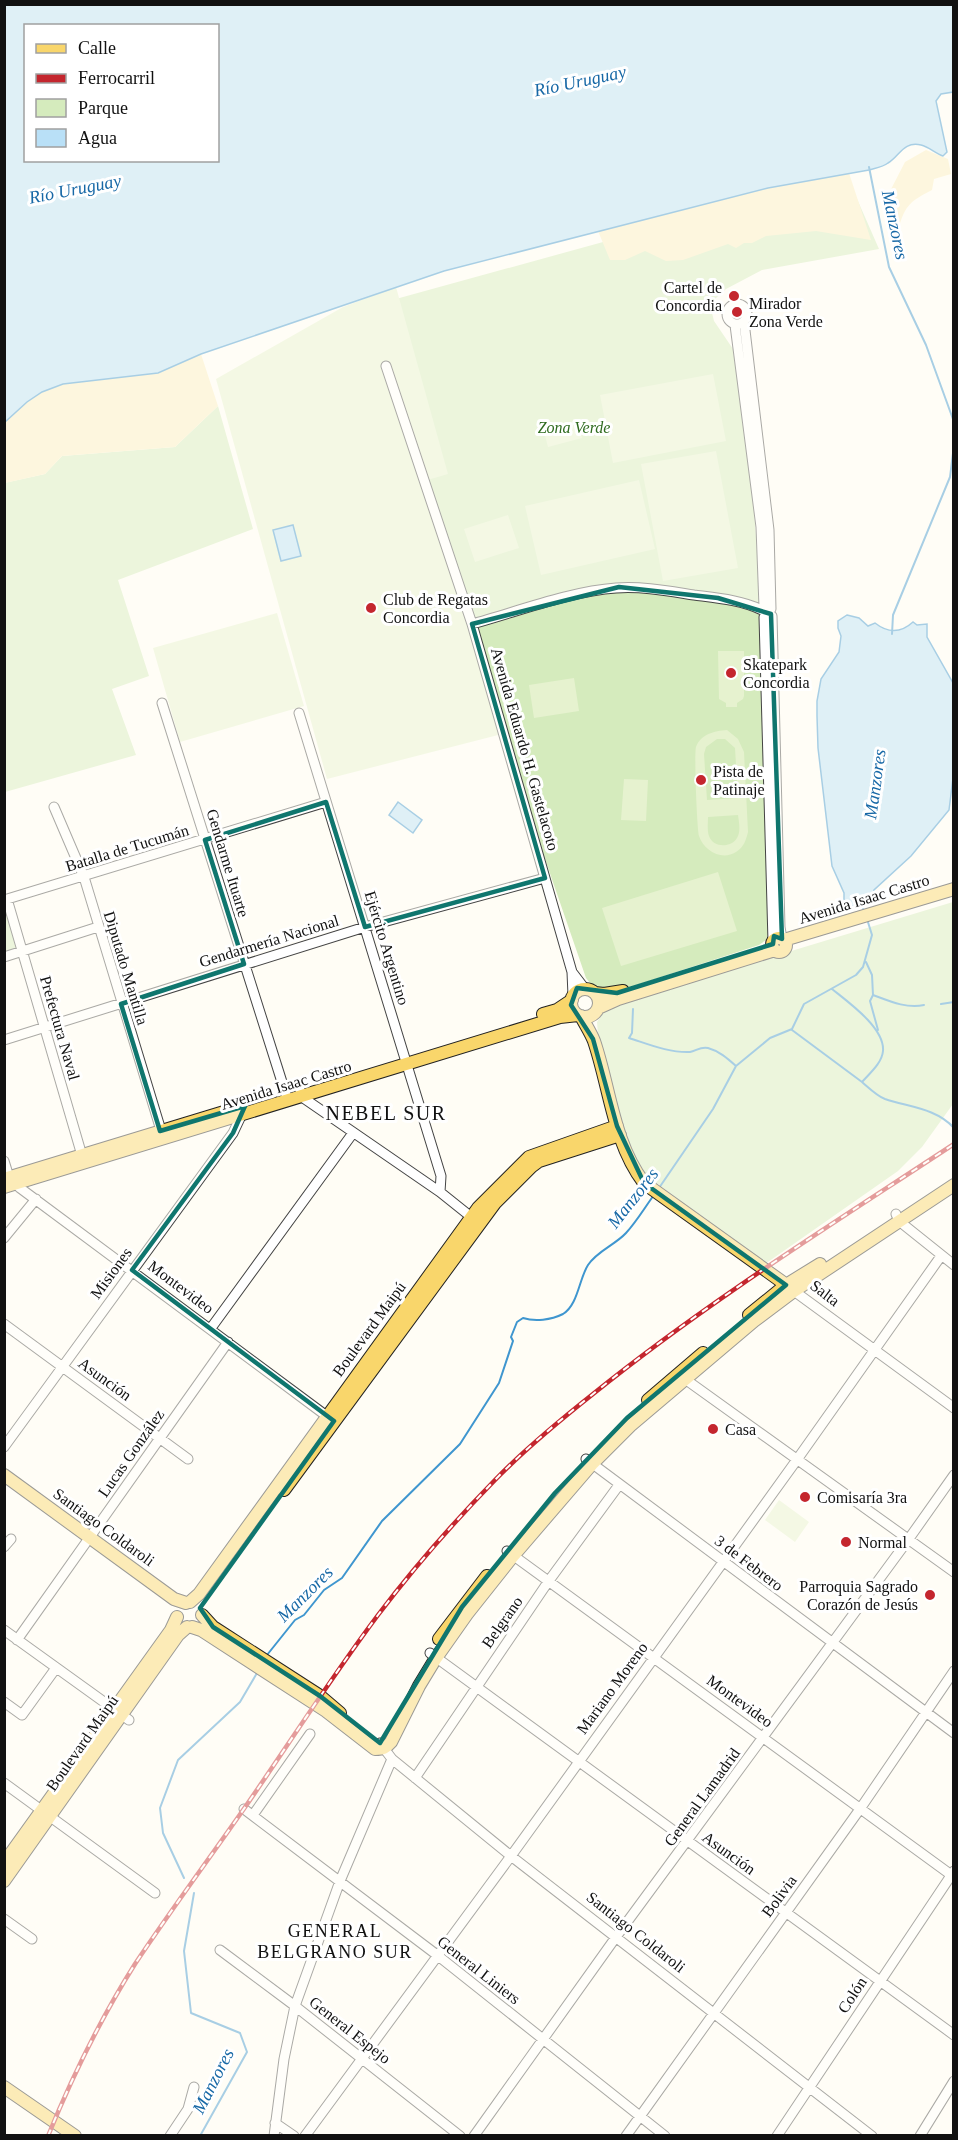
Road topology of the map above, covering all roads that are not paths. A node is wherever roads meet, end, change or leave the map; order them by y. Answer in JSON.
{"nodes":[{"id":1,"x":740,"y":323,"type":"dead end"},
{"id":2,"x":386,"y":366,"type":"dead end"},
{"id":3,"x":767,"y":612,"type":"junction"},
{"id":4,"x":472,"y":624,"type":"junction"},
{"id":5,"x":162,"y":703,"type":"dead end"},
{"id":6,"x":299,"y":713,"type":"dead end"},
{"id":7,"x":326,"y":802,"type":"junction"},
{"id":8,"x":54,"y":807,"type":"dead end"},
{"id":9,"x":205,"y":840,"type":"junction"},
{"id":10,"x":84,"y":877,"type":"junction"},
{"id":11,"x":545,"y":878,"type":"junction"},
{"id":12,"x":954,"y":889,"type":"edge"},
{"id":13,"x":954,"y":896,"type":"edge"},
{"id":14,"x":6,"y":900,"type":"edge"},
{"id":15,"x":907,"y":906,"type":"junction"},
{"id":16,"x":98,"y":927,"type":"junction"},
{"id":17,"x":365,"y":927,"type":"junction"},
{"id":18,"x":779,"y":944,"type":"junction"},
{"id":19,"x":22,"y":951,"type":"junction"},
{"id":20,"x":4,"y":957,"type":"edge"},
{"id":21,"x":244,"y":964,"type":"junction"},
{"id":22,"x":572,"y":972,"type":"junction"},
{"id":23,"x":590,"y":991,"type":"junction"},
{"id":24,"x":572,"y":998,"type":"junction"},
{"id":25,"x":121,"y":1004,"type":"junction"},
{"id":26,"x":596,"y":1011,"type":"junction"},
{"id":27,"x":580,"y":1016,"type":"junction"},
{"id":28,"x":44,"y":1027,"type":"junction"},
{"id":29,"x":593,"y":1039,"type":"junction"},
{"id":30,"x":4,"y":1040,"type":"edge"},
{"id":31,"x":406,"y":1061,"type":"junction"},
{"id":32,"x":301,"y":1093,"type":"junction"},
{"id":33,"x":286,"y":1098,"type":"junction"},
{"id":34,"x":241,"y":1116,"type":"junction"},
{"id":35,"x":618,"y":1130,"type":"junction"},
{"id":36,"x":353,"y":1133,"type":"junction"},
{"id":37,"x":162,"y":1136,"type":"junction"},
{"id":38,"x":83,"y":1159,"type":"junction"},
{"id":39,"x":4,"y":1161,"type":"edge"},
{"id":40,"x":954,"y":1176,"type":"edge"},
{"id":41,"x":9,"y":1182,"type":"edge"},
{"id":42,"x":954,"y":1185,"type":"edge"},
{"id":43,"x":440,"y":1192,"type":"junction"},
{"id":44,"x":36,"y":1199,"type":"junction"},
{"id":45,"x":897,"y":1218,"type":"junction"},
{"id":46,"x":475,"y":1220,"type":"junction"},
{"id":47,"x":4,"y":1238,"type":"edge"},
{"id":48,"x":941,"y":1256,"type":"junction"},
{"id":49,"x":954,"y":1265,"type":"edge"},
{"id":50,"x":132,"y":1270,"type":"junction"},
{"id":51,"x":790,"y":1288,"type":"junction"},
{"id":52,"x":4,"y":1324,"type":"edge"},
{"id":53,"x":211,"y":1328,"type":"junction"},
{"id":54,"x":228,"y":1342,"type":"junction"},
{"id":55,"x":874,"y":1350,"type":"junction"},
{"id":56,"x":63,"y":1367,"type":"junction"},
{"id":57,"x":683,"y":1375,"type":"junction"},
{"id":58,"x":954,"y":1408,"type":"edge"},
{"id":59,"x":331,"y":1419,"type":"junction"},
{"id":60,"x":160,"y":1438,"type":"junction"},
{"id":61,"x":4,"y":1447,"type":"edge"},
{"id":62,"x":188,"y":1459,"type":"dead end"},
{"id":63,"x":589,"y":1461,"type":"junction"},
{"id":64,"x":796,"y":1461,"type":"junction"},
{"id":65,"x":4,"y":1475,"type":"edge"},
{"id":66,"x":954,"y":1475,"type":"edge"},
{"id":67,"x":4,"y":1484,"type":"edge"},
{"id":68,"x":619,"y":1485,"type":"junction"},
{"id":69,"x":11,"y":1539,"type":"dead end"},
{"id":70,"x":88,"y":1540,"type":"junction"},
{"id":71,"x":908,"y":1540,"type":"junction"},
{"id":72,"x":4,"y":1547,"type":"edge"},
{"id":73,"x":510,"y":1553,"type":"junction"},
{"id":74,"x":723,"y":1561,"type":"junction"},
{"id":75,"x":954,"y":1572,"type":"edge"},
{"id":76,"x":548,"y":1582,"type":"junction"},
{"id":77,"x":189,"y":1610,"type":"junction"},
{"id":78,"x":190,"y":1627,"type":"junction"},
{"id":79,"x":4,"y":1630,"type":"edge"},
{"id":80,"x":17,"y":1640,"type":"junction"},
{"id":81,"x":832,"y":1644,"type":"junction"},
{"id":82,"x":433,"y":1655,"type":"junction"},
{"id":83,"x":654,"y":1657,"type":"junction"},
{"id":84,"x":261,"y":1664,"type":"junction"},
{"id":85,"x":56,"y":1668,"type":"junction"},
{"id":86,"x":954,"y":1671,"type":"edge"},
{"id":87,"x":476,"y":1687,"type":"junction"},
{"id":88,"x":4,"y":1702,"type":"edge"},
{"id":89,"x":925,"y":1713,"type":"junction"},
{"id":90,"x":122,"y":1715,"type":"junction"},
{"id":91,"x":954,"y":1733,"type":"edge"},
{"id":92,"x":310,"y":1734,"type":"dead end"},
{"id":93,"x":764,"y":1737,"type":"junction"},
{"id":94,"x":381,"y":1746,"type":"junction"},
{"id":95,"x":392,"y":1760,"type":"junction"},
{"id":96,"x":578,"y":1761,"type":"junction"},
{"id":97,"x":415,"y":1778,"type":"junction"},
{"id":98,"x":4,"y":1783,"type":"edge"},
{"id":99,"x":244,"y":1809,"type":"dead end"},
{"id":100,"x":860,"y":1809,"type":"junction"},
{"id":101,"x":47,"y":1814,"type":"junction"},
{"id":102,"x":253,"y":1815,"type":"junction"},
{"id":103,"x":687,"y":1841,"type":"junction"},
{"id":104,"x":511,"y":1856,"type":"junction"},
{"id":105,"x":4,"y":1863,"type":"edge"},
{"id":106,"x":953,"y":1874,"type":"edge"},
{"id":107,"x":4,"y":1881,"type":"edge"},
{"id":108,"x":340,"y":1881,"type":"junction"},
{"id":109,"x":155,"y":1893,"type":"dead end"},
{"id":110,"x":785,"y":1912,"type":"junction"},
{"id":111,"x":4,"y":1918,"type":"edge"},
{"id":112,"x":616,"y":1937,"type":"junction"},
{"id":113,"x":32,"y":1939,"type":"dead end"},
{"id":114,"x":220,"y":1950,"type":"dead end"},
{"id":115,"x":437,"y":1955,"type":"junction"},
{"id":116,"x":880,"y":1980,"type":"junction"},
{"id":117,"x":296,"y":2006,"type":"junction"},
{"id":118,"x":714,"y":2013,"type":"junction"},
{"id":119,"x":954,"y":2035,"type":"edge"},
{"id":120,"x":542,"y":2039,"type":"junction"},
{"id":121,"x":361,"y":2058,"type":"junction"},
{"id":122,"x":954,"y":2081,"type":"edge"},
{"id":123,"x":4,"y":2087,"type":"edge"},
{"id":124,"x":194,"y":2087,"type":"dead end"},
{"id":125,"x":810,"y":2088,"type":"junction"},
{"id":126,"x":639,"y":2116,"type":"junction"},
{"id":127,"x":275,"y":2123,"type":"junction"},
{"id":128,"x":75,"y":2136,"type":"edge"},
{"id":129,"x":170,"y":2136,"type":"edge"},
{"id":130,"x":274,"y":2136,"type":"edge"},
{"id":131,"x":294,"y":2136,"type":"edge"},
{"id":132,"x":305,"y":2136,"type":"edge"},
{"id":133,"x":460,"y":2136,"type":"edge"},
{"id":134,"x":474,"y":2136,"type":"edge"},
{"id":135,"x":626,"y":2136,"type":"edge"},
{"id":136,"x":665,"y":2136,"type":"edge"},
{"id":137,"x":777,"y":2136,"type":"edge"},
{"id":138,"x":872,"y":2136,"type":"edge"},
{"id":139,"x":920,"y":2136,"type":"edge"}],
"edges":[{"from":1,"to":3,"type":"street"},
{"from":2,"to":4,"type":"street","name":"Avenida Eduardo H. Gastelacoto"},
{"from":3,"to":4,"type":"street"},
{"from":3,"to":18,"type":"street"},
{"from":4,"to":11,"type":"street","name":"Avenida Eduardo H. Gastelacoto"},
{"from":5,"to":9,"type":"street","name":"Gendarme Ituarte"},
{"from":6,"to":7,"type":"street","name":"Ejército Argentino"},
{"from":7,"to":9,"type":"street","name":"Batalla de Tucumán"},
{"from":7,"to":17,"type":"street","name":"Ejército Argentino"},
{"from":8,"to":10,"type":"street","name":"Diputado Mantilla"},
{"from":9,"to":10,"type":"street","name":"Batalla de Tucumán"},
{"from":9,"to":21,"type":"street","name":"Gendarme Ituarte"},
{"from":10,"to":14,"type":"street","name":"Batalla de Tucumán"},
{"from":10,"to":16,"type":"street","name":"Diputado Mantilla"},
{"from":11,"to":17,"type":"street","name":"Gendarmería Nacional"},
{"from":11,"to":22,"type":"street","name":"Avenida Eduardo H. Gastelacoto"},
{"from":12,"to":15,"type":"main road","name":"Avenida Isaac Castro"},
{"from":13,"to":15,"type":"main road","name":"Avenida Isaac Castro"},
{"from":14,"to":19,"type":"street","name":"Prefectura Naval"},
{"from":15,"to":18,"type":"main road","name":"Avenida Isaac Castro"},
{"from":16,"to":19,"type":"street"},
{"from":16,"to":25,"type":"street","name":"Diputado Mantilla"},
{"from":17,"to":21,"type":"street","name":"Gendarmería Nacional"},
{"from":17,"to":31,"type":"street","name":"Ejército Argentino"},
{"from":18,"to":23,"type":"main road","name":"Avenida Isaac Castro"},
{"from":18,"to":26,"type":"main road","name":"Avenida Isaac Castro"},
{"from":19,"to":20,"type":"street"},
{"from":19,"to":28,"type":"street","name":"Prefectura Naval"},
{"from":21,"to":25,"type":"street","name":"Gendarmería Nacional"},
{"from":21,"to":33,"type":"street","name":"Gendarme Ituarte"},
{"from":22,"to":23,"type":"street","name":"Avenida Eduardo H. Gastelacoto"},
{"from":22,"to":24,"type":"street","name":"Avenida Eduardo H. Gastelacoto"},
{"from":23,"to":24,"type":"main road"},
{"from":23,"to":26,"type":"main road"},
{"from":24,"to":27,"type":"main road"},
{"from":24,"to":31,"type":"main road","name":"Avenida Isaac Castro"},
{"from":25,"to":28,"type":"street","name":"Gendarmería Nacional"},
{"from":25,"to":37,"type":"street","name":"Diputado Mantilla"},
{"from":26,"to":27,"type":"main road"},
{"from":26,"to":29,"type":"main road"},
{"from":27,"to":29,"type":"main road"},
{"from":27,"to":31,"type":"main road","name":"Avenida Isaac Castro"},
{"from":28,"to":30,"type":"street","name":"Gendarmería Nacional"},
{"from":28,"to":38,"type":"street","name":"Prefectura Naval"},
{"from":29,"to":35,"type":"main road"},
{"from":31,"to":32,"type":"main road","name":"Avenida Isaac Castro"},
{"from":31,"to":43,"type":"street","name":"Ejército Argentino"},
{"from":32,"to":33,"type":"main road","name":"Avenida Isaac Castro"},
{"from":32,"to":36,"type":"street"},
{"from":33,"to":34,"type":"main road","name":"Avenida Isaac Castro"},
{"from":33,"to":37,"type":"main road","name":"Avenida Isaac Castro"},
{"from":34,"to":37,"type":"main road","name":"Avenida Isaac Castro"},
{"from":34,"to":50,"type":"street","name":"Misiones"},
{"from":35,"to":46,"type":"main road","name":"Boulevard Maipú"},
{"from":35,"to":51,"type":"main road","name":"Salta"},
{"from":36,"to":43,"type":"street"},
{"from":36,"to":53,"type":"street"},
{"from":37,"to":38,"type":"main road","name":"Avenida Isaac Castro"},
{"from":38,"to":41,"type":"main road","name":"Avenida Isaac Castro"},
{"from":39,"to":41,"type":"street"},
{"from":40,"to":45,"type":"main road"},
{"from":41,"to":44,"type":"street","name":"Montevideo"},
{"from":42,"to":45,"type":"main road"},
{"from":43,"to":46,"type":"street"},
{"from":44,"to":47,"type":"street"},
{"from":44,"to":50,"type":"street","name":"Montevideo"},
{"from":45,"to":48,"type":"street"},
{"from":45,"to":51,"type":"main road"},
{"from":46,"to":59,"type":"main road","name":"Boulevard Maipú"},
{"from":48,"to":49,"type":"street"},
{"from":48,"to":55,"type":"street","name":"Mariano Moreno"},
{"from":50,"to":53,"type":"street","name":"Montevideo"},
{"from":50,"to":56,"type":"street","name":"Misiones"},
{"from":51,"to":55,"type":"street","name":"Salta"},
{"from":51,"to":57,"type":"main road"},
{"from":52,"to":56,"type":"street","name":"Asunción"},
{"from":53,"to":54,"type":"street","name":"Montevideo"},
{"from":54,"to":59,"type":"street","name":"Montevideo"},
{"from":54,"to":60,"type":"street","name":"Lucas González"},
{"from":55,"to":58,"type":"street","name":"Salta"},
{"from":55,"to":64,"type":"street","name":"Mariano Moreno"},
{"from":56,"to":60,"type":"street","name":"Asunción"},
{"from":56,"to":61,"type":"street","name":"Misiones"},
{"from":57,"to":63,"type":"main road"},
{"from":57,"to":64,"type":"street"},
{"from":59,"to":77,"type":"main road","name":"Boulevard Maipú"},
{"from":60,"to":62,"type":"street","name":"Asunción"},
{"from":60,"to":70,"type":"street","name":"Lucas González"},
{"from":63,"to":68,"type":"street","name":"3 de Febrero"},
{"from":63,"to":73,"type":"main road"},
{"from":64,"to":71,"type":"street"},
{"from":64,"to":74,"type":"street","name":"Mariano Moreno"},
{"from":65,"to":70,"type":"main road","name":"Santiago Coldaroli"},
{"from":66,"to":71,"type":"street","name":"General Lamadrid"},
{"from":67,"to":70,"type":"main road","name":"Santiago Coldaroli"},
{"from":68,"to":74,"type":"street","name":"3 de Febrero"},
{"from":68,"to":76,"type":"street","name":"Belgrano"},
{"from":69,"to":72,"type":"street"},
{"from":70,"to":77,"type":"main road","name":"Santiago Coldaroli"},
{"from":70,"to":80,"type":"street","name":"Lucas González"},
{"from":71,"to":75,"type":"street"},
{"from":71,"to":81,"type":"street","name":"General Lamadrid"},
{"from":73,"to":76,"type":"street","name":"Montevideo"},
{"from":73,"to":82,"type":"main road"},
{"from":74,"to":81,"type":"street","name":"3 de Febrero"},
{"from":74,"to":83,"type":"street","name":"Mariano Moreno"},
{"from":76,"to":83,"type":"street","name":"Montevideo"},
{"from":76,"to":87,"type":"street","name":"Belgrano"},
{"from":77,"to":78,"type":"main road","name":"Boulevard Maipú"},
{"from":77,"to":78,"type":"main road","name":"Santiago Coldaroli"},
{"from":77,"to":84,"type":"main road","name":"Santiago Coldaroli"},
{"from":77,"to":90,"type":"main road","name":"Boulevard Maipú"},
{"from":78,"to":84,"type":"main road","name":"Santiago Coldaroli"},
{"from":78,"to":90,"type":"main road","name":"Boulevard Maipú"},
{"from":79,"to":80,"type":"street"},
{"from":80,"to":85,"type":"street"},
{"from":81,"to":89,"type":"street","name":"3 de Febrero"},
{"from":81,"to":93,"type":"street","name":"General Lamadrid"},
{"from":82,"to":87,"type":"street","name":"Asunción"},
{"from":82,"to":94,"type":"main road"},
{"from":83,"to":93,"type":"street","name":"Montevideo"},
{"from":83,"to":96,"type":"street","name":"Mariano Moreno"},
{"from":84,"to":94,"type":"main road","name":"Santiago Coldaroli"},
{"from":85,"to":88,"type":"street"},
{"from":85,"to":90,"type":"street"},
{"from":86,"to":89,"type":"street","name":"Bolivia"},
{"from":87,"to":96,"type":"street","name":"Asunción"},
{"from":87,"to":97,"type":"street","name":"Belgrano"},
{"from":89,"to":91,"type":"street","name":"3 de Febrero"},
{"from":89,"to":100,"type":"street","name":"Bolivia"},
{"from":90,"to":101,"type":"main road","name":"Boulevard Maipú"},
{"from":92,"to":102,"type":"street"},
{"from":93,"to":100,"type":"street","name":"Montevideo"},
{"from":93,"to":103,"type":"street","name":"General Lamadrid"},
{"from":94,"to":95,"type":"street","name":"Santiago Coldaroli"},
{"from":95,"to":97,"type":"street","name":"Santiago Coldaroli"},
{"from":95,"to":108,"type":"street"},
{"from":96,"to":103,"type":"street","name":"Asunción"},
{"from":96,"to":104,"type":"street","name":"Mariano Moreno"},
{"from":97,"to":104,"type":"street","name":"Santiago Coldaroli"},
{"from":98,"to":101,"type":"street"},
{"from":99,"to":102,"type":"street","name":"General Liniers"},
{"from":100,"to":106,"type":"street","name":"Montevideo"},
{"from":100,"to":110,"type":"street","name":"Bolivia"},
{"from":101,"to":105,"type":"main road","name":"Boulevard Maipú"},
{"from":101,"to":107,"type":"main road","name":"Boulevard Maipú"},
{"from":101,"to":109,"type":"street"},
{"from":102,"to":108,"type":"street","name":"General Liniers"},
{"from":103,"to":110,"type":"street","name":"Asunción"},
{"from":103,"to":112,"type":"street","name":"General Lamadrid"},
{"from":104,"to":112,"type":"street","name":"Santiago Coldaroli"},
{"from":104,"to":115,"type":"street","name":"Mariano Moreno"},
{"from":106,"to":116,"type":"street","name":"Colón"},
{"from":108,"to":115,"type":"street","name":"General Liniers"},
{"from":108,"to":117,"type":"street"},
{"from":110,"to":116,"type":"street","name":"Asunción"},
{"from":110,"to":118,"type":"street","name":"Bolivia"},
{"from":111,"to":113,"type":"street"},
{"from":112,"to":118,"type":"street","name":"Santiago Coldaroli"},
{"from":112,"to":120,"type":"street","name":"General Lamadrid"},
{"from":114,"to":117,"type":"street","name":"General Espejo"},
{"from":115,"to":120,"type":"street","name":"General Liniers"},
{"from":115,"to":121,"type":"street","name":"Mariano Moreno"},
{"from":116,"to":119,"type":"street","name":"Asunción"},
{"from":116,"to":125,"type":"street","name":"Colón"},
{"from":117,"to":121,"type":"street","name":"General Espejo"},
{"from":117,"to":127,"type":"street"},
{"from":118,"to":125,"type":"street","name":"Santiago Coldaroli"},
{"from":118,"to":126,"type":"street","name":"Bolivia"},
{"from":120,"to":126,"type":"street","name":"General Liniers"},
{"from":120,"to":134,"type":"street","name":"General Lamadrid"},
{"from":121,"to":132,"type":"street","name":"Mariano Moreno"},
{"from":121,"to":133,"type":"street","name":"General Espejo"},
{"from":122,"to":139,"type":"street"},
{"from":123,"to":128,"type":"main road"},
{"from":124,"to":129,"type":"street"},
{"from":125,"to":137,"type":"street","name":"Colón"},
{"from":125,"to":138,"type":"street","name":"Santiago Coldaroli"},
{"from":126,"to":135,"type":"street","name":"Bolivia"},
{"from":126,"to":136,"type":"street","name":"General Liniers"},
{"from":127,"to":130,"type":"street"},
{"from":127,"to":131,"type":"street"}]}
